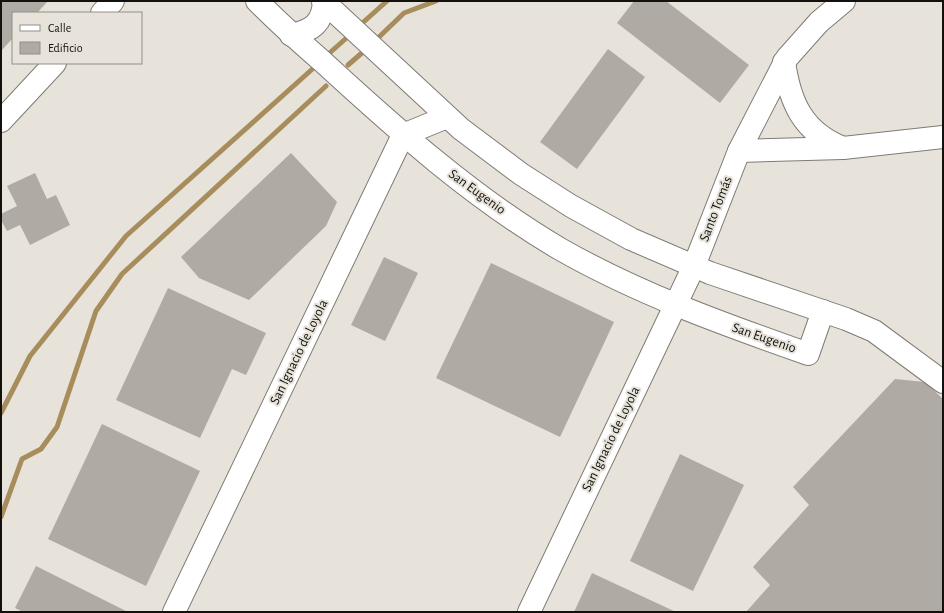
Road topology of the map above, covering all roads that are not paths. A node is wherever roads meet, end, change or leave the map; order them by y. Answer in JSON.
{"nodes":[{"id":1,"x":113,"y":1,"type":"edge"},
{"id":2,"x":256,"y":1,"type":"edge"},
{"id":3,"x":324,"y":1,"type":"edge"},
{"id":4,"x":844,"y":1,"type":"edge"},
{"id":5,"x":103,"y":12,"type":"edge"},
{"id":6,"x":291,"y":35,"type":"junction"},
{"id":7,"x":784,"y":62,"type":"junction"},
{"id":8,"x":54,"y":64,"type":"edge"},
{"id":9,"x":447,"y":117,"type":"junction"},
{"id":10,"x":1,"y":121,"type":"edge"},
{"id":11,"x":403,"y":135,"type":"junction"},
{"id":12,"x":943,"y":137,"type":"edge"},
{"id":13,"x":844,"y":148,"type":"junction"},
{"id":14,"x":738,"y":151,"type":"junction"},
{"id":15,"x":694,"y":266,"type":"junction"},
{"id":16,"x":675,"y":306,"type":"junction"},
{"id":17,"x":823,"y":311,"type":"junction"},
{"id":18,"x":943,"y":382,"type":"edge"},
{"id":19,"x":174,"y":612,"type":"edge"},
{"id":20,"x":529,"y":612,"type":"edge"}],
"edges":[{"from":1,"to":5,"type":"street"},
{"from":2,"to":6,"type":"street","name":"San Eugenio"},
{"from":3,"to":6,"type":"street"},
{"from":3,"to":9,"type":"street"},
{"from":4,"to":7,"type":"street","name":"Santo Tomás"},
{"from":6,"to":11,"type":"street","name":"San Eugenio"},
{"from":7,"to":13,"type":"street"},
{"from":7,"to":14,"type":"street","name":"Santo Tomás"},
{"from":8,"to":10,"type":"street"},
{"from":9,"to":11,"type":"street"},
{"from":9,"to":15,"type":"street"},
{"from":11,"to":16,"type":"street","name":"San Eugenio"},
{"from":11,"to":19,"type":"street","name":"San Ignacio de Loyola"},
{"from":12,"to":13,"type":"street"},
{"from":13,"to":14,"type":"street"},
{"from":14,"to":15,"type":"street","name":"Santo Tomás"},
{"from":15,"to":16,"type":"street","name":"San Ignacio de Loyola"},
{"from":15,"to":17,"type":"street"},
{"from":16,"to":17,"type":"street","name":"San Eugenio"},
{"from":16,"to":20,"type":"street","name":"San Ignacio de Loyola"},
{"from":17,"to":18,"type":"street"}]}
